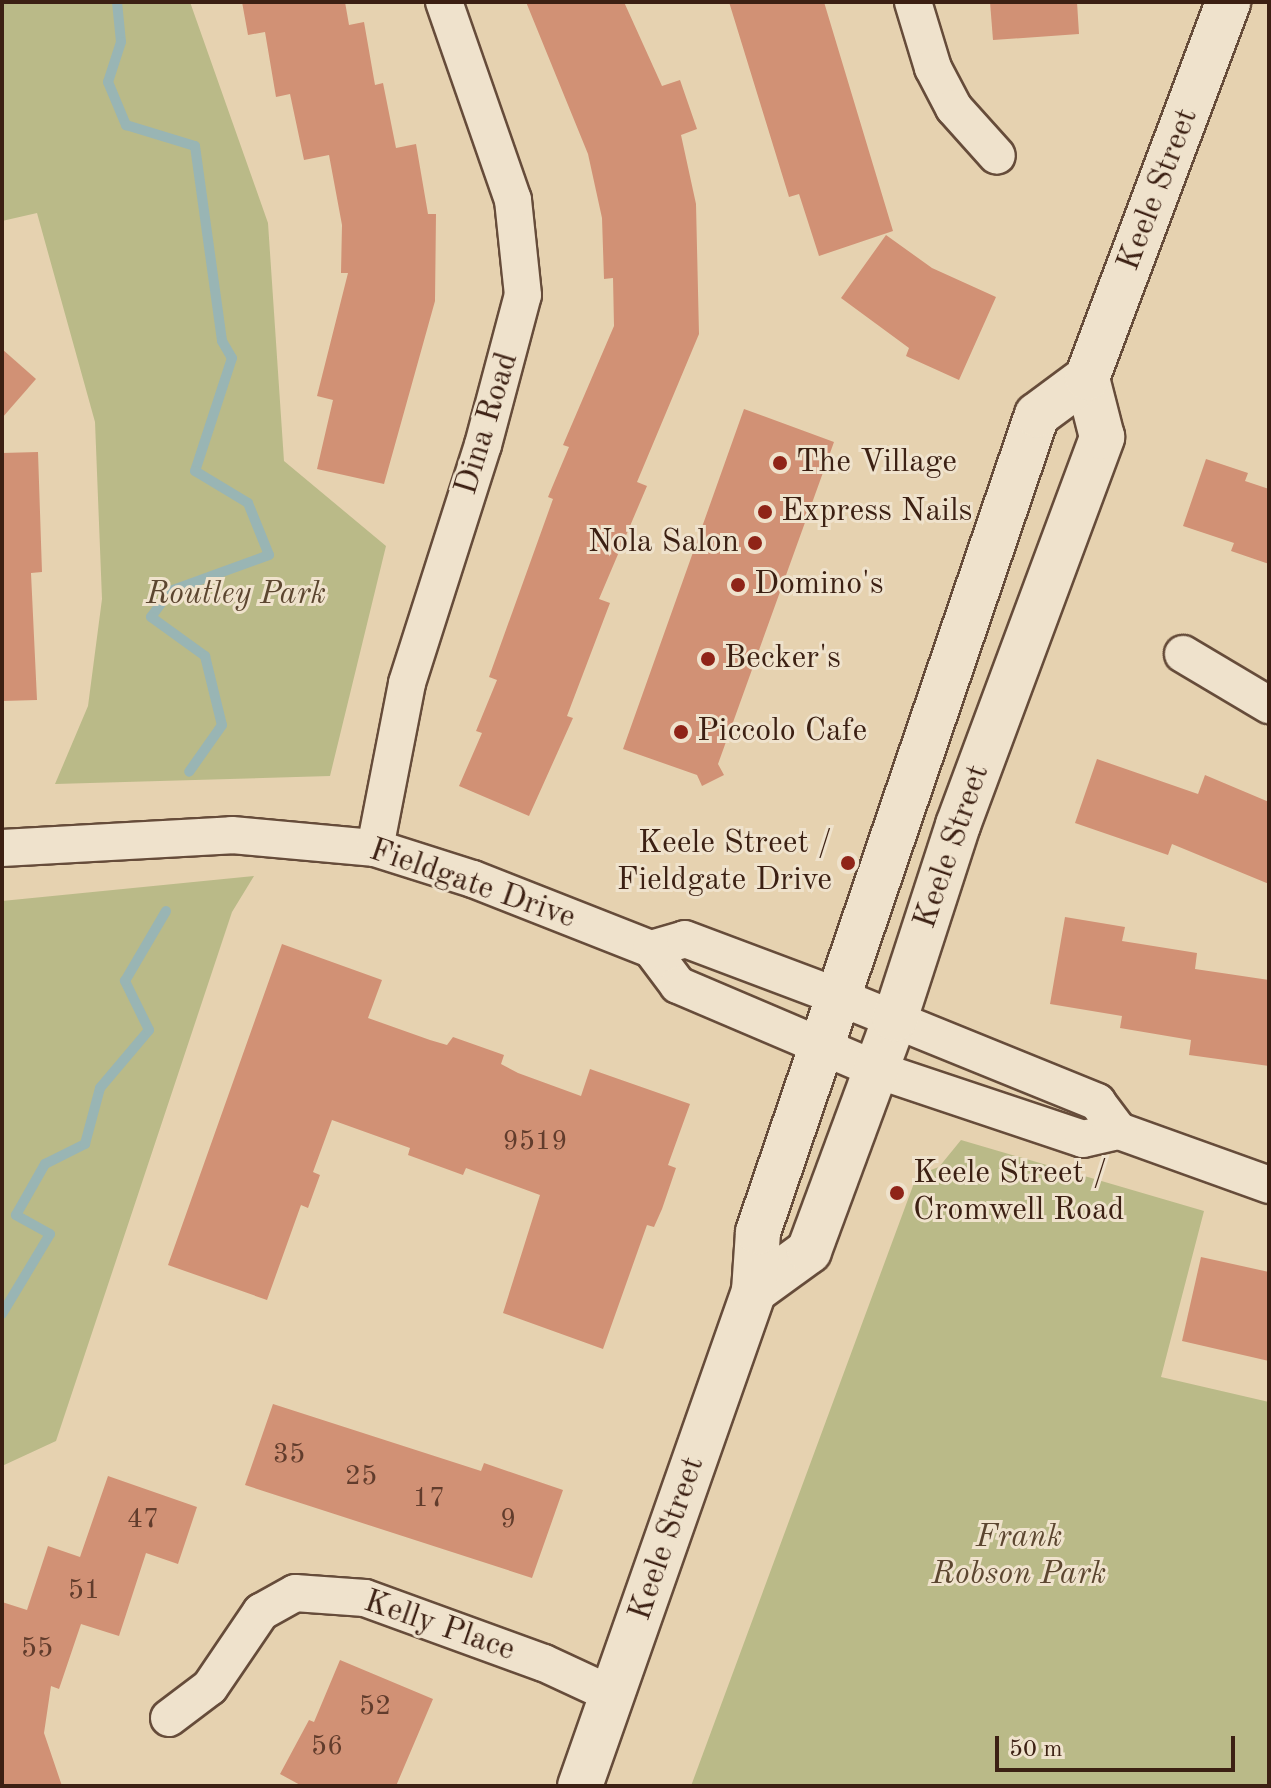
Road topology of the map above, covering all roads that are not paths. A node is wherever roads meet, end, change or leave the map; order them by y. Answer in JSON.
{"nodes":[{"id":1,"x":444,"y":2,"type":"edge"},
{"id":2,"x":913,"y":2,"type":"edge"},
{"id":3,"x":1228,"y":2,"type":"edge"},
{"id":4,"x":997,"y":156,"type":"dead end"},
{"id":5,"x":1087,"y":378,"type":"junction"},
{"id":6,"x":1183,"y":654,"type":"dead end"},
{"id":7,"x":1269,"y":705,"type":"edge"},
{"id":8,"x":2,"y":848,"type":"edge"},
{"id":9,"x":375,"y":848,"type":"junction"},
{"id":10,"x":651,"y":949,"type":"junction"},
{"id":11,"x":839,"y":997,"type":"junction"},
{"id":12,"x":895,"y":1019,"type":"junction"},
{"id":13,"x":821,"y":1047,"type":"junction"},
{"id":14,"x":877,"y":1070,"type":"junction"},
{"id":15,"x":1119,"y":1131,"type":"junction"},
{"id":16,"x":1269,"y":1185,"type":"edge"},
{"id":17,"x":754,"y":1291,"type":"junction"},
{"id":18,"x":613,"y":1695,"type":"junction"},
{"id":19,"x":169,"y":1718,"type":"dead end"},
{"id":20,"x":580,"y":1786,"type":"edge"}],
"edges":[{"from":1,"to":9,"type":"street","name":"Dina Road"},
{"from":2,"to":4,"type":"street"},
{"from":3,"to":5,"type":"main road","name":"Keele Street"},
{"from":5,"to":11,"type":"main road","name":"Keele Street"},
{"from":5,"to":12,"type":"main road","name":"Keele Street"},
{"from":6,"to":7,"type":"street"},
{"from":8,"to":9,"type":"street","name":"Fieldgate Drive"},
{"from":9,"to":10,"type":"street","name":"Fieldgate Drive"},
{"from":10,"to":11,"type":"street"},
{"from":10,"to":13,"type":"street"},
{"from":11,"to":12,"type":"street"},
{"from":11,"to":13,"type":"main road","name":"Keele Street"},
{"from":12,"to":14,"type":"main road","name":"Keele Street"},
{"from":12,"to":15,"type":"street"},
{"from":13,"to":14,"type":"street"},
{"from":13,"to":17,"type":"main road","name":"Keele Street"},
{"from":14,"to":15,"type":"street"},
{"from":14,"to":17,"type":"main road","name":"Keele Street"},
{"from":15,"to":16,"type":"street"},
{"from":17,"to":18,"type":"main road","name":"Keele Street"},
{"from":18,"to":19,"type":"street","name":"Kelly Place"},
{"from":18,"to":20,"type":"main road","name":"Keele Street"}]}
